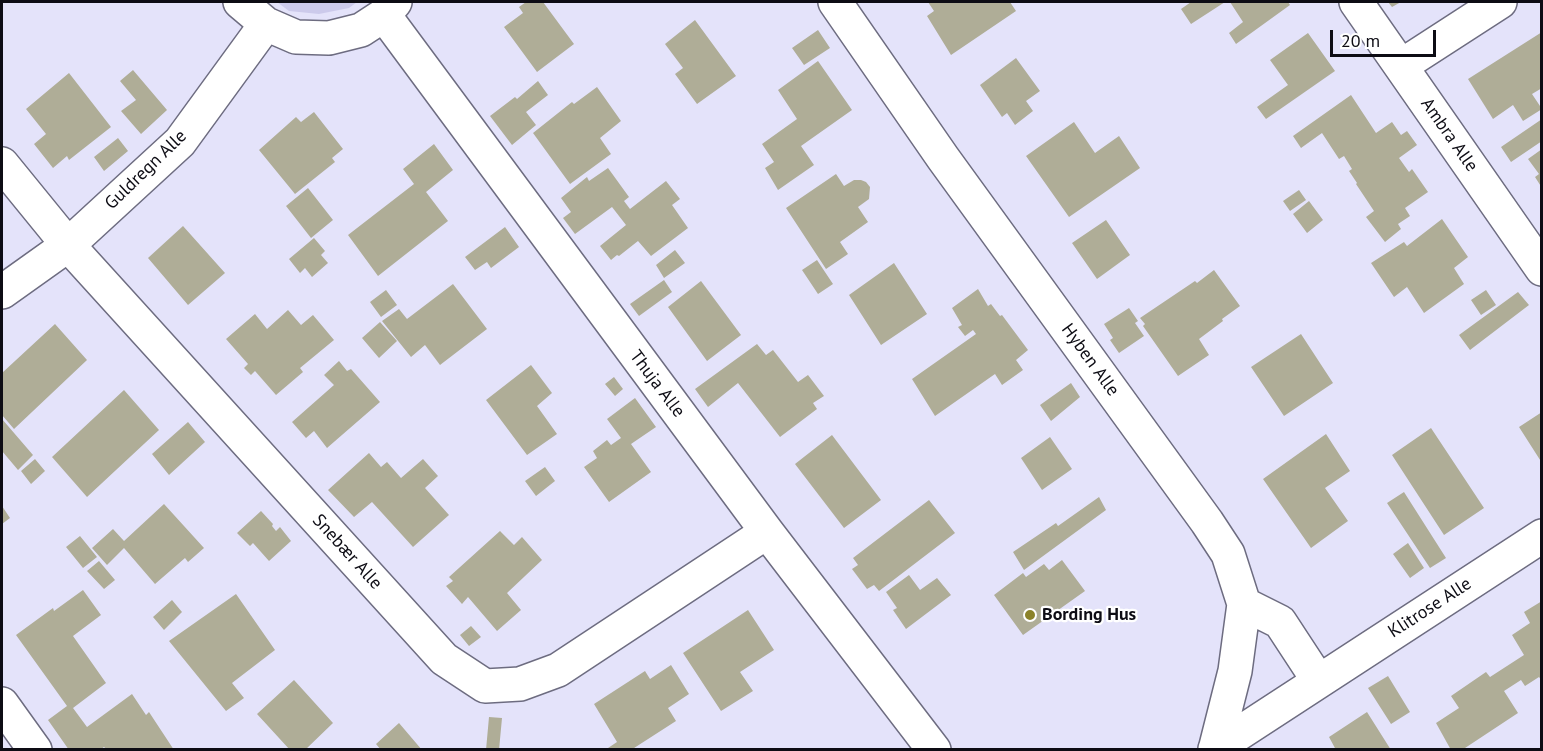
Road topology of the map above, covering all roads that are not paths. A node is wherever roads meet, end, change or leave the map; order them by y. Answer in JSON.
{"nodes":[{"id":1,"x":240,"y":2,"type":"edge"},
{"id":2,"x":835,"y":2,"type":"edge"},
{"id":3,"x":1356,"y":2,"type":"edge"},
{"id":4,"x":1500,"y":2,"type":"edge"},
{"id":5,"x":390,"y":8,"type":"edge"},
{"id":6,"x":266,"y":24,"type":"junction"},
{"id":7,"x":1401,"y":66,"type":"junction"},
{"id":8,"x":2,"y":164,"type":"edge"},
{"id":9,"x":68,"y":245,"type":"junction"},
{"id":10,"x":1542,"y":269,"type":"edge"},
{"id":11,"x":2,"y":292,"type":"edge"},
{"id":12,"x":767,"y":532,"type":"junction"},
{"id":13,"x":1542,"y":536,"type":"edge"},
{"id":14,"x":1244,"y":604,"type":"junction"},
{"id":15,"x":1318,"y":680,"type":"junction"},
{"id":16,"x":2,"y":704,"type":"edge"},
{"id":17,"x":1215,"y":749,"type":"edge"},
{"id":18,"x":35,"y":750,"type":"edge"},
{"id":19,"x":934,"y":750,"type":"edge"}],
"edges":[{"from":1,"to":6,"type":"street"},
{"from":2,"to":14,"type":"street","name":"Hyben Alle"},
{"from":3,"to":7,"type":"street","name":"Ambra Alle"},
{"from":4,"to":7,"type":"street"},
{"from":5,"to":6,"type":"street"},
{"from":5,"to":12,"type":"street","name":"Thuja Alle"},
{"from":6,"to":9,"type":"street","name":"Guldregn Alle"},
{"from":7,"to":10,"type":"street","name":"Ambra Alle"},
{"from":8,"to":9,"type":"street","name":"Snebær Alle"},
{"from":9,"to":11,"type":"street","name":"Guldregn Alle"},
{"from":9,"to":12,"type":"street","name":"Snebær Alle"},
{"from":12,"to":19,"type":"street","name":"Thuja Alle"},
{"from":13,"to":15,"type":"street","name":"Klitrose Alle"},
{"from":14,"to":15,"type":"street"},
{"from":14,"to":17,"type":"street","name":"Hyben Alle"},
{"from":15,"to":17,"type":"street","name":"Klitrose Alle"},
{"from":16,"to":18,"type":"street"}]}
